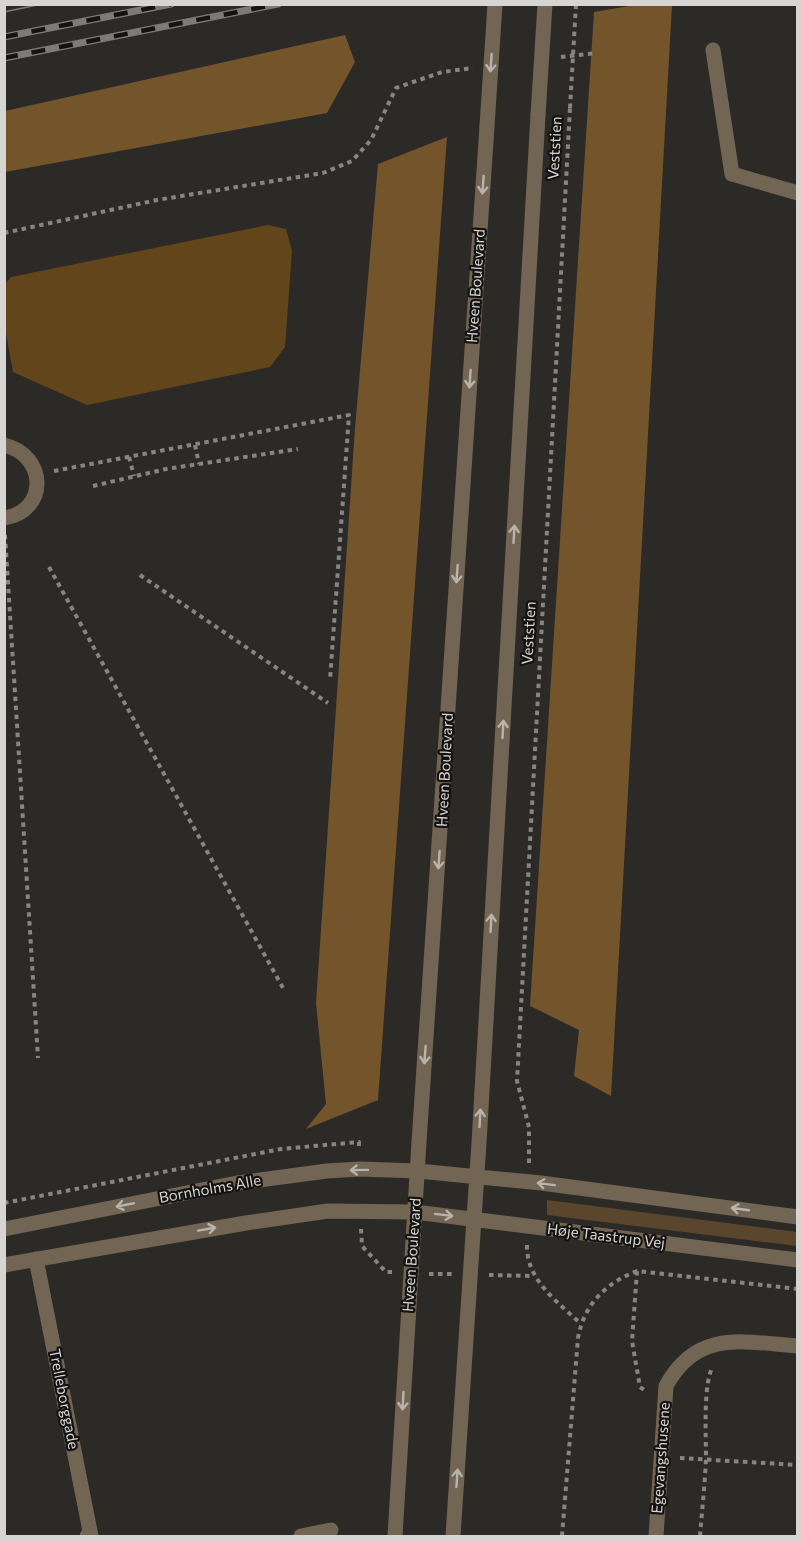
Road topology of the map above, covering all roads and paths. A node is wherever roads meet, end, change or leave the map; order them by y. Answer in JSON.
{"nodes":[{"id":1,"x":495,"y":4,"type":"edge"},
{"id":2,"x":545,"y":4,"type":"edge"},
{"id":3,"x":576,"y":4,"type":"edge"},
{"id":4,"x":713,"y":50,"type":"dead end"},
{"id":5,"x":596,"y":53,"type":"dead end"},
{"id":6,"x":561,"y":57,"type":"dead end"},
{"id":7,"x":478,"y":68,"type":"dead end"},
{"id":8,"x":798,"y":193,"type":"edge"},
{"id":9,"x":4,"y":234,"type":"edge"},
{"id":10,"x":195,"y":445,"type":"junction"},
{"id":11,"x":4,"y":446,"type":"edge"},
{"id":12,"x":298,"y":450,"type":"dead end"},
{"id":13,"x":129,"y":457,"type":"junction"},
{"id":14,"x":199,"y":464,"type":"junction"},
{"id":15,"x":37,"y":474,"type":"junction"},
{"id":16,"x":134,"y":477,"type":"junction"},
{"id":17,"x":93,"y":486,"type":"dead end"},
{"id":18,"x":4,"y":518,"type":"edge"},
{"id":19,"x":4,"y":530,"type":"edge"},
{"id":20,"x":49,"y":567,"type":"dead end"},
{"id":21,"x":140,"y":575,"type":"dead end"},
{"id":22,"x":330,"y":680,"type":"dead end"},
{"id":23,"x":328,"y":703,"type":"dead end"},
{"id":24,"x":283,"y":988,"type":"dead end"},
{"id":25,"x":38,"y":1058,"type":"dead end"},
{"id":26,"x":359,"y":1142,"type":"dead end"},
{"id":27,"x":530,"y":1158,"type":"dead end"},
{"id":28,"x":418,"y":1171,"type":"junction"},
{"id":29,"x":477,"y":1176,"type":"junction"},
{"id":30,"x":4,"y":1203,"type":"edge"},
{"id":31,"x":415,"y":1212,"type":"junction"},
{"id":32,"x":798,"y":1217,"type":"edge"},
{"id":33,"x":474,"y":1219,"type":"junction"},
{"id":34,"x":4,"y":1229,"type":"edge"},
{"id":35,"x":362,"y":1246,"type":"dead end"},
{"id":36,"x":36,"y":1259,"type":"junction"},
{"id":37,"x":798,"y":1260,"type":"edge"},
{"id":38,"x":4,"y":1265,"type":"edge"},
{"id":39,"x":637,"y":1271,"type":"junction"},
{"id":40,"x":411,"y":1273,"type":"junction"},
{"id":41,"x":534,"y":1276,"type":"dead end"},
{"id":42,"x":798,"y":1289,"type":"edge"},
{"id":43,"x":581,"y":1324,"type":"junction"},
{"id":44,"x":798,"y":1346,"type":"edge"},
{"id":45,"x":718,"y":1361,"type":"dead end"},
{"id":46,"x":664,"y":1403,"type":"junction"},
{"id":47,"x":661,"y":1457,"type":"junction"},
{"id":48,"x":706,"y":1459,"type":"junction"},
{"id":49,"x":798,"y":1465,"type":"edge"},
{"id":50,"x":331,"y":1530,"type":"dead end"},
{"id":51,"x":90,"y":1536,"type":"edge"},
{"id":52,"x":301,"y":1536,"type":"edge"},
{"id":53,"x":395,"y":1536,"type":"edge"},
{"id":54,"x":453,"y":1536,"type":"edge"},
{"id":55,"x":562,"y":1536,"type":"edge"},
{"id":56,"x":656,"y":1536,"type":"edge"},
{"id":57,"x":700,"y":1536,"type":"edge"}],
"edges":[{"from":1,"to":28,"type":"street","name":"Hveen Boulevard","one_way":true,"bridge":true},
{"from":29,"to":2,"type":"street","one_way":true,"bridge":true},
{"from":3,"to":27,"type":"path","name":"Veststien","bridge":true},
{"from":4,"to":8,"type":"street"},
{"from":5,"to":6,"type":"path"},
{"from":7,"to":9,"type":"path"},
{"from":10,"to":13,"type":"path"},
{"from":10,"to":14,"type":"path"},
{"from":10,"to":22,"type":"path"},
{"from":11,"to":15,"type":"street"},
{"from":12,"to":14,"type":"path"},
{"from":13,"to":15,"type":"path"},
{"from":13,"to":16,"type":"path"},
{"from":14,"to":16,"type":"path"},
{"from":15,"to":18,"type":"street"},
{"from":16,"to":17,"type":"path"},
{"from":19,"to":25,"type":"path"},
{"from":20,"to":24,"type":"path"},
{"from":21,"to":23,"type":"path"},
{"from":26,"to":30,"type":"path"},
{"from":28,"to":29,"type":"street"},
{"from":28,"to":31,"type":"street","name":"Hveen Boulevard"},
{"from":28,"to":34,"type":"street","name":"Bornholms Alle","one_way":true},
{"from":32,"to":29,"type":"street","one_way":true},
{"from":29,"to":33,"type":"street"},
{"from":31,"to":33,"type":"street","name":"Høje Taastrup Vej","one_way":true},
{"from":36,"to":31,"type":"street","one_way":true},
{"from":31,"to":40,"type":"street","name":"Hveen Boulevard"},
{"from":33,"to":37,"type":"street","name":"Høje Taastrup Vej"},
{"from":54,"to":33,"type":"street","one_way":true},
{"from":35,"to":40,"type":"path"},
{"from":36,"to":38,"type":"street"},
{"from":36,"to":51,"type":"street","name":"Trelleborggade"},
{"from":39,"to":42,"type":"path"},
{"from":39,"to":43,"type":"path"},
{"from":39,"to":46,"type":"path"},
{"from":40,"to":53,"type":"street","name":"Hveen Boulevard","one_way":true},
{"from":41,"to":43,"type":"path"},
{"from":43,"to":55,"type":"path"},
{"from":44,"to":46,"type":"street","name":"Egevangshusene"},
{"from":45,"to":48,"type":"path"},
{"from":46,"to":47,"type":"street","name":"Egevangshusene"},
{"from":47,"to":48,"type":"path"},
{"from":47,"to":56,"type":"street","name":"Egevangshusene"},
{"from":48,"to":49,"type":"path"},
{"from":48,"to":57,"type":"path"},
{"from":50,"to":52,"type":"street"}]}
